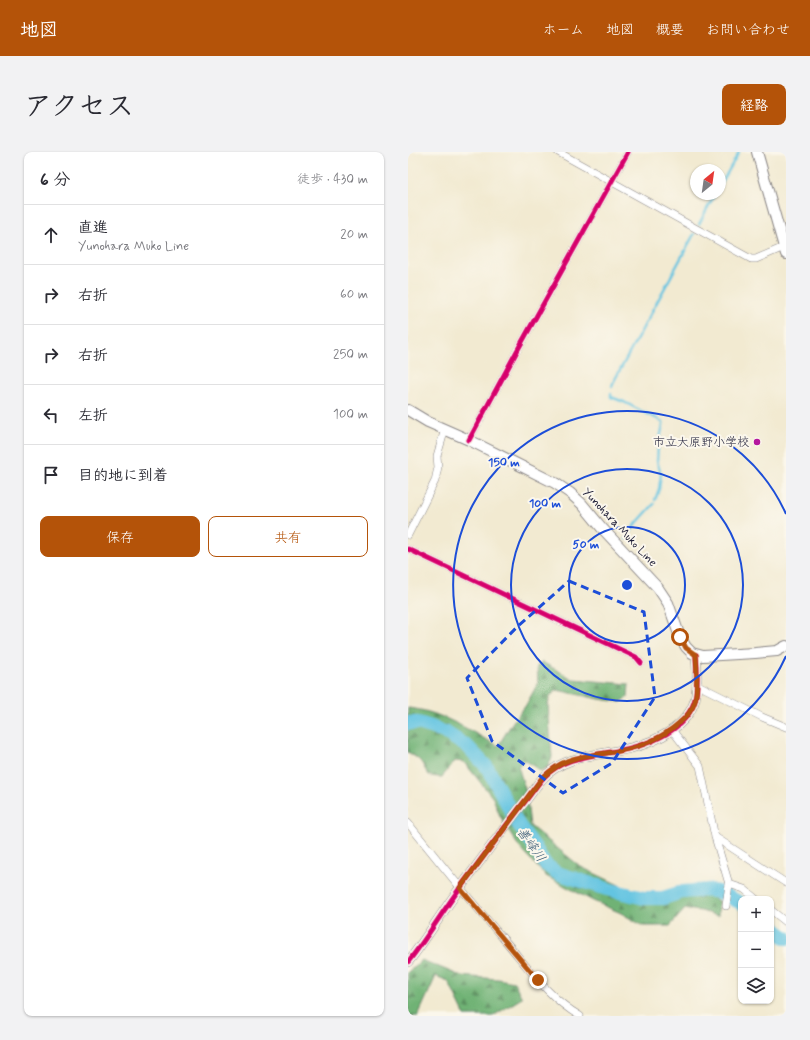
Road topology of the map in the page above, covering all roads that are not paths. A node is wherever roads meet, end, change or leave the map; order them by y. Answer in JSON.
{"nodes":[{"id":1,"x":558,"y":152,"type":"edge"},
{"id":2,"x":628,"y":152,"type":"edge"},
{"id":3,"x":757,"y":152,"type":"edge"},
{"id":4,"x":612,"y":181,"type":"junction"},
{"id":5,"x":785,"y":250,"type":"edge"},
{"id":6,"x":408,"y":410,"type":"edge"},
{"id":7,"x":445,"y":429,"type":"junction"},
{"id":8,"x":469,"y":440,"type":"junction"},
{"id":9,"x":408,"y":535,"type":"edge"},
{"id":10,"x":408,"y":549,"type":"edge"},
{"id":11,"x":786,"y":646,"type":"edge"},
{"id":12,"x":696,"y":655,"type":"junction"},
{"id":13,"x":641,"y":663,"type":"dead end"},
{"id":14,"x":696,"y":684,"type":"junction"},
{"id":15,"x":786,"y":727,"type":"edge"},
{"id":16,"x":672,"y":730,"type":"junction"},
{"id":17,"x":408,"y":823,"type":"edge"},
{"id":18,"x":715,"y":837,"type":"junction"},
{"id":19,"x":786,"y":882,"type":"edge"},
{"id":20,"x":729,"y":886,"type":"junction"},
{"id":21,"x":460,"y":888,"type":"junction"},
{"id":22,"x":752,"y":896,"type":"edge"},
{"id":23,"x":726,"y":906,"type":"dead end"},
{"id":24,"x":774,"y":912,"type":"edge"},
{"id":25,"x":786,"y":922,"type":"edge"},
{"id":26,"x":408,"y":962,"type":"edge"},
{"id":27,"x":580,"y":1016,"type":"edge"}],
"edges":[{"from":1,"to":4,"type":"street"},
{"from":2,"to":4,"type":"street"},
{"from":3,"to":5,"type":"main road"},
{"from":4,"to":5,"type":"street"},
{"from":4,"to":8,"type":"street"},
{"from":6,"to":7,"type":"main road","name":"Yunohara Muko Line"},
{"from":7,"to":8,"type":"main road","name":"Yunohara Muko Line"},
{"from":7,"to":9,"type":"street"},
{"from":8,"to":12,"type":"main road","name":"Yunohara Muko Line"},
{"from":10,"to":13,"type":"street"},
{"from":11,"to":12,"type":"main road"},
{"from":12,"to":14,"type":"street"},
{"from":14,"to":15,"type":"street"},
{"from":14,"to":16,"type":"street"},
{"from":16,"to":18,"type":"street"},
{"from":16,"to":21,"type":"street"},
{"from":17,"to":21,"type":"street"},
{"from":18,"to":19,"type":"street"},
{"from":18,"to":20,"type":"street"},
{"from":20,"to":22,"type":"street"},
{"from":20,"to":23,"type":"street"},
{"from":21,"to":26,"type":"street"},
{"from":21,"to":27,"type":"street"},
{"from":24,"to":25,"type":"street"}]}
